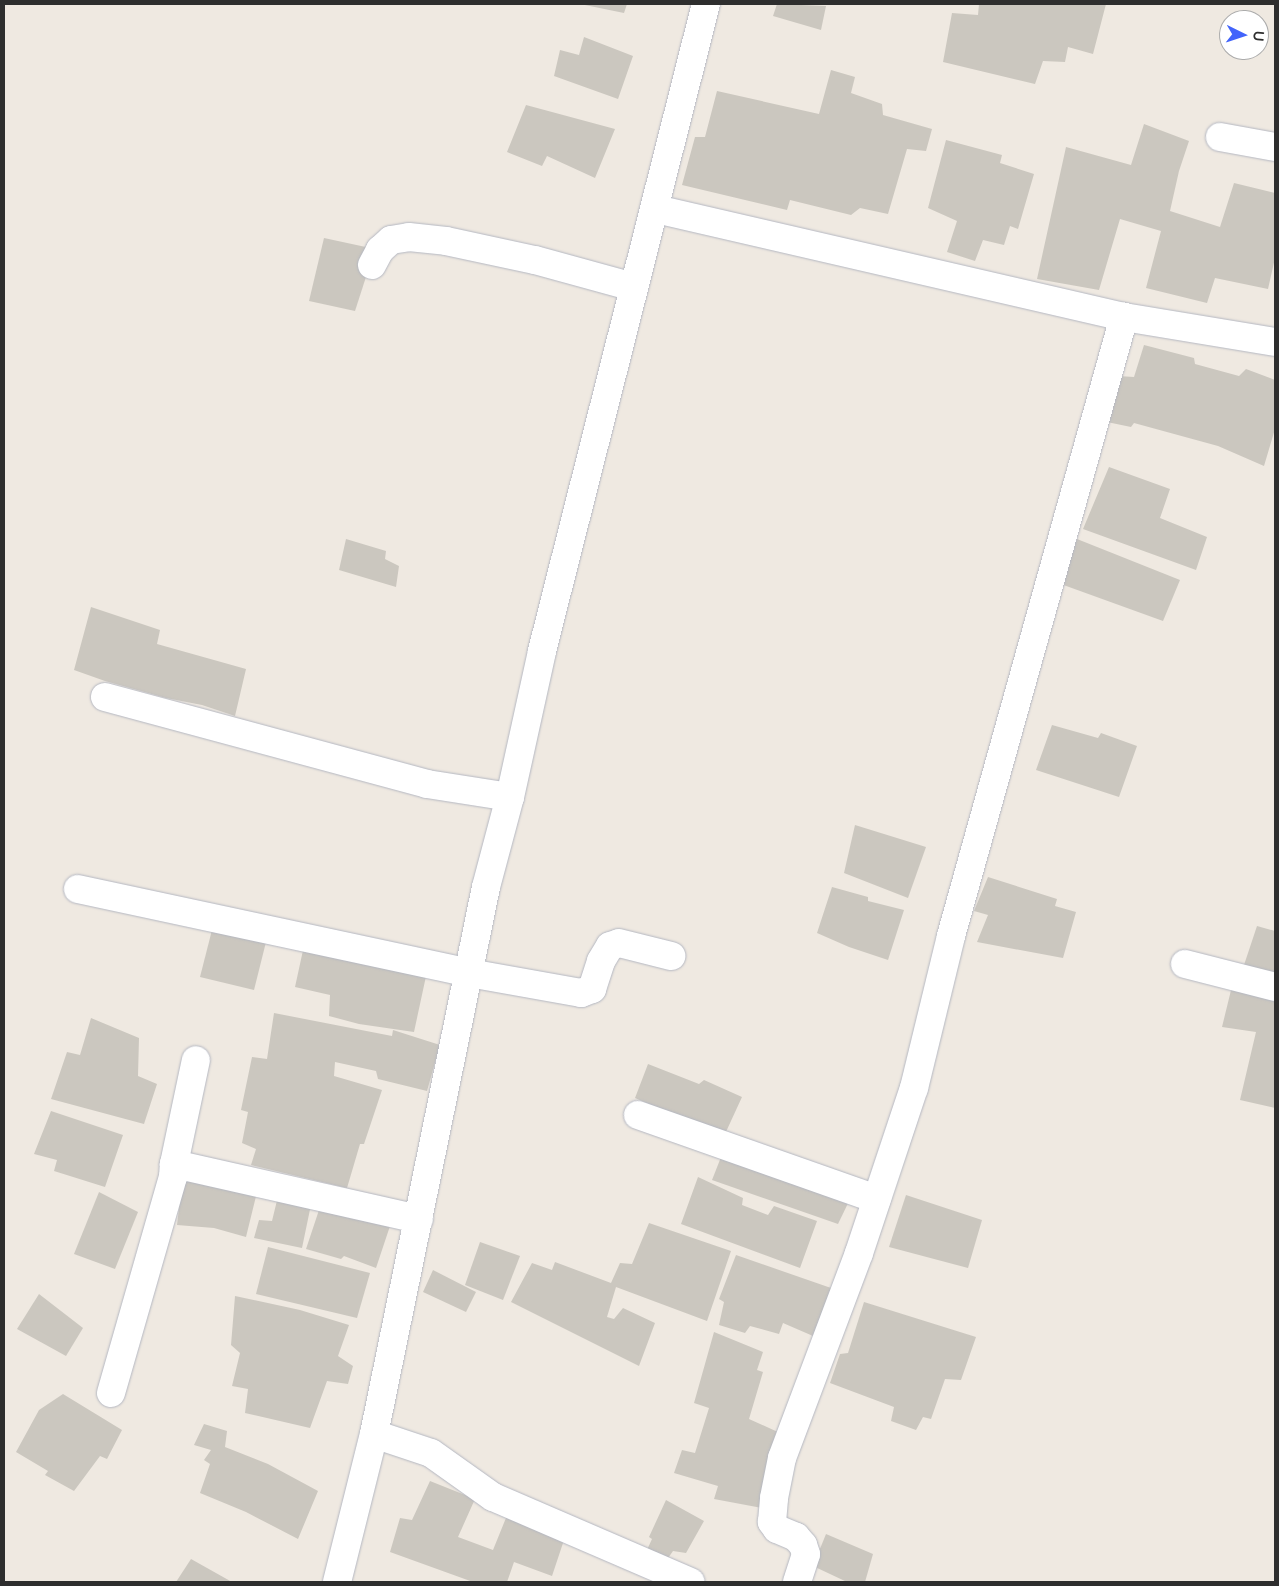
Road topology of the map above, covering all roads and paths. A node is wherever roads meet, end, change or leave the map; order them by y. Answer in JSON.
{"nodes":[{"id":1,"x":706,"y":4,"type":"edge"},
{"id":2,"x":1220,"y":137,"type":"dead end"},
{"id":3,"x":1275,"y":147,"type":"edge"},
{"id":4,"x":656,"y":209,"type":"junction"},
{"id":5,"x":372,"y":265,"type":"dead end"},
{"id":6,"x":633,"y":287,"type":"junction"},
{"id":7,"x":1124,"y":317,"type":"junction"},
{"id":8,"x":1275,"y":342,"type":"edge"},
{"id":9,"x":105,"y":697,"type":"dead end"},
{"id":10,"x":510,"y":796,"type":"junction"},
{"id":11,"x":78,"y":889,"type":"dead end"},
{"id":12,"x":671,"y":956,"type":"dead end"},
{"id":13,"x":1185,"y":964,"type":"dead end"},
{"id":14,"x":469,"y":973,"type":"junction"},
{"id":15,"x":1275,"y":987,"type":"edge"},
{"id":16,"x":196,"y":1060,"type":"dead end"},
{"id":17,"x":638,"y":1115,"type":"dead end"},
{"id":18,"x":174,"y":1164,"type":"junction"},
{"id":19,"x":878,"y":1199,"type":"junction"},
{"id":20,"x":418,"y":1219,"type":"junction"},
{"id":21,"x":111,"y":1394,"type":"dead end"},
{"id":22,"x":374,"y":1434,"type":"junction"},
{"id":23,"x":337,"y":1582,"type":"edge"},
{"id":24,"x":690,"y":1582,"type":"edge"},
{"id":25,"x":797,"y":1582,"type":"edge"}],
"edges":[{"from":1,"to":4,"type":"street"},
{"from":2,"to":3,"type":"street"},
{"from":4,"to":6,"type":"street"},
{"from":4,"to":7,"type":"street"},
{"from":5,"to":6,"type":"street"},
{"from":6,"to":10,"type":"street"},
{"from":7,"to":8,"type":"street"},
{"from":7,"to":19,"type":"street"},
{"from":9,"to":10,"type":"street"},
{"from":10,"to":14,"type":"street"},
{"from":11,"to":14,"type":"street"},
{"from":12,"to":14,"type":"street"},
{"from":13,"to":15,"type":"street"},
{"from":14,"to":20,"type":"street"},
{"from":16,"to":18,"type":"street"},
{"from":17,"to":19,"type":"street"},
{"from":18,"to":20,"type":"street"},
{"from":18,"to":21,"type":"street"},
{"from":19,"to":25,"type":"street"},
{"from":20,"to":22,"type":"street"},
{"from":22,"to":23,"type":"street"},
{"from":22,"to":24,"type":"street"}]}
